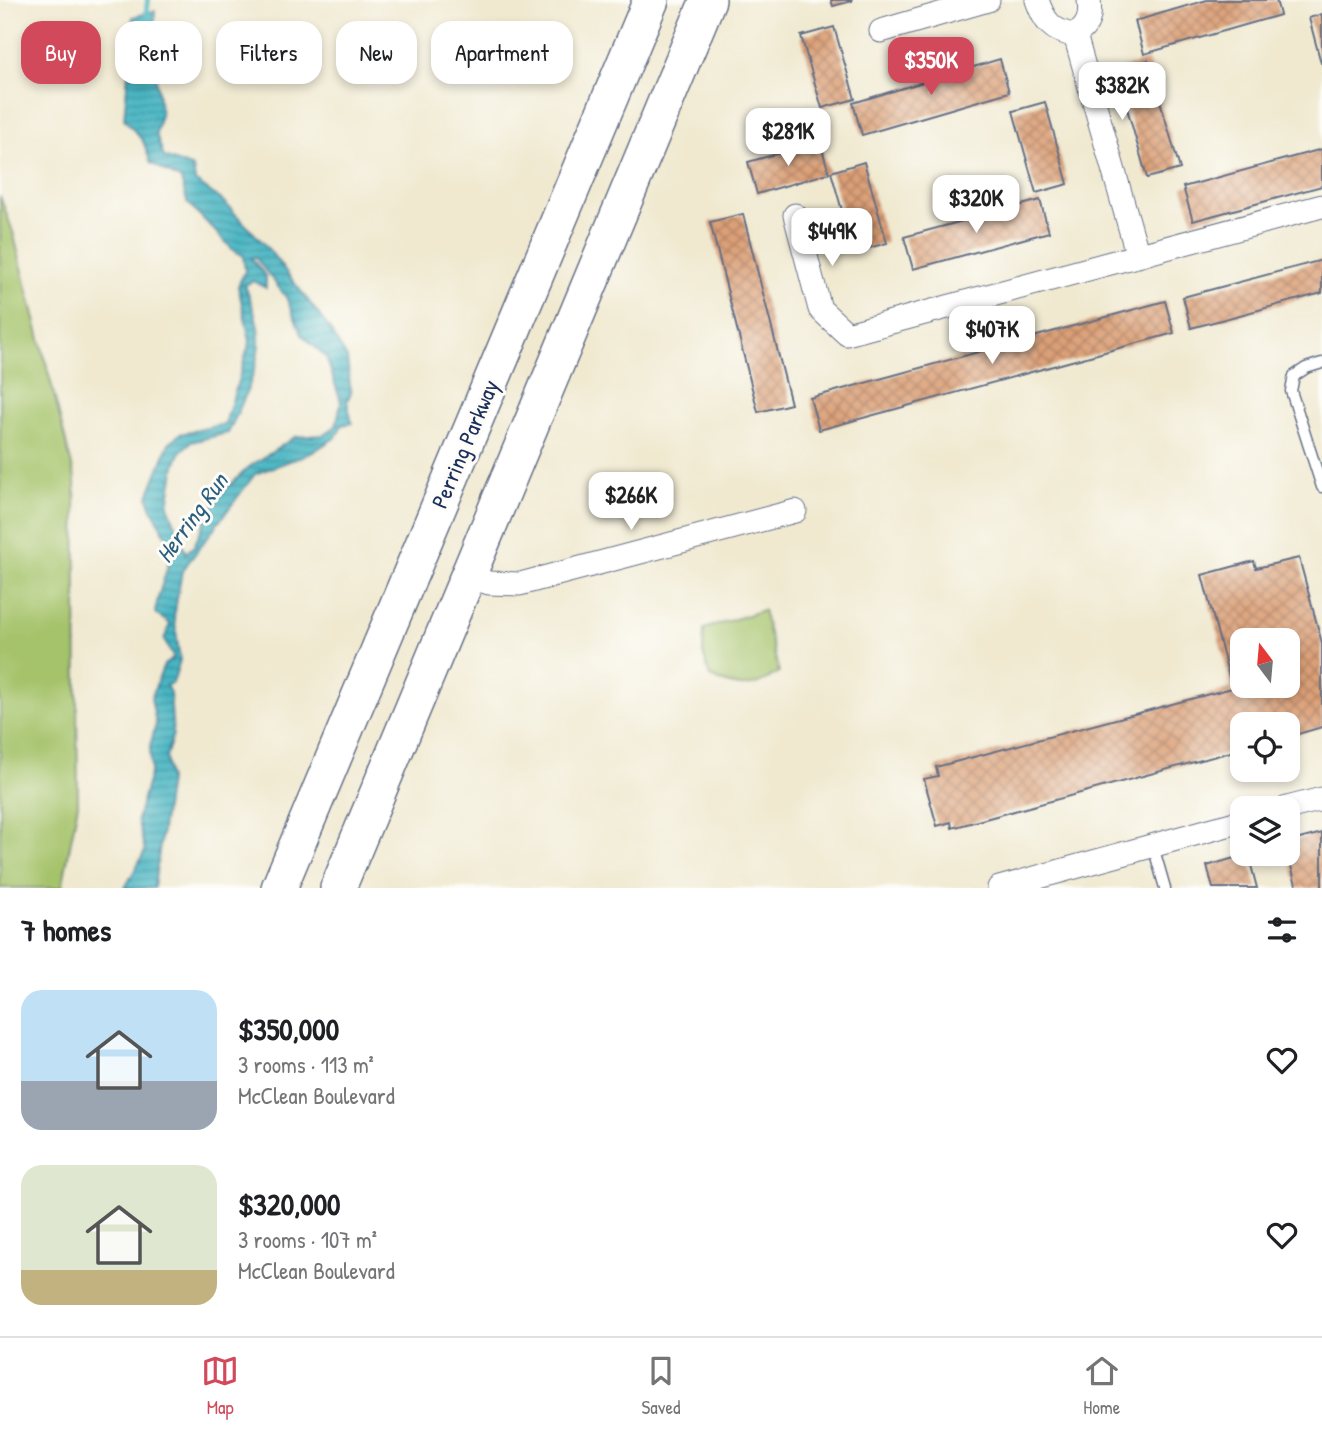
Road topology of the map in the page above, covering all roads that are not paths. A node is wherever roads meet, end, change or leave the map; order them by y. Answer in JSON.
{"nodes":[{"id":1,"x":651,"y":0,"type":"edge"},
{"id":2,"x":708,"y":0,"type":"edge"},
{"id":3,"x":988,"y":0,"type":"edge"},
{"id":4,"x":1037,"y":0,"type":"edge"},
{"id":5,"x":1089,"y":0,"type":"edge"},
{"id":6,"x":881,"y":31,"type":"dead end"},
{"id":7,"x":1075,"y":35,"type":"junction"},
{"id":8,"x":1322,"y":206,"type":"edge"},
{"id":9,"x":795,"y":215,"type":"dead end"},
{"id":10,"x":1138,"y":256,"type":"junction"},
{"id":11,"x":1322,"y":363,"type":"edge"},
{"id":12,"x":1322,"y":487,"type":"edge"},
{"id":13,"x":795,"y":511,"type":"dead end"},
{"id":14,"x":466,"y":576,"type":"junction"},
{"id":15,"x":1322,"y":799,"type":"edge"},
{"id":16,"x":1300,"y":805,"type":"edge"},
{"id":17,"x":1230,"y":824,"type":"edge"},
{"id":18,"x":1153,"y":846,"type":"junction"},
{"id":19,"x":279,"y":888,"type":"edge"},
{"id":20,"x":338,"y":888,"type":"edge"},
{"id":21,"x":999,"y":888,"type":"edge"},
{"id":22,"x":1165,"y":888,"type":"edge"}],
"edges":[{"from":1,"to":19,"type":"main road","name":"Perring Parkway"},
{"from":2,"to":14,"type":"main road"},
{"from":3,"to":6,"type":"street"},
{"from":4,"to":7,"type":"street"},
{"from":5,"to":7,"type":"street"},
{"from":7,"to":10,"type":"street"},
{"from":8,"to":10,"type":"street"},
{"from":9,"to":10,"type":"street"},
{"from":11,"to":12,"type":"lane"},
{"from":13,"to":14,"type":"street"},
{"from":14,"to":20,"type":"main road"},
{"from":15,"to":16,"type":"street"},
{"from":17,"to":18,"type":"street"},
{"from":18,"to":21,"type":"street"},
{"from":18,"to":22,"type":"lane"}]}
